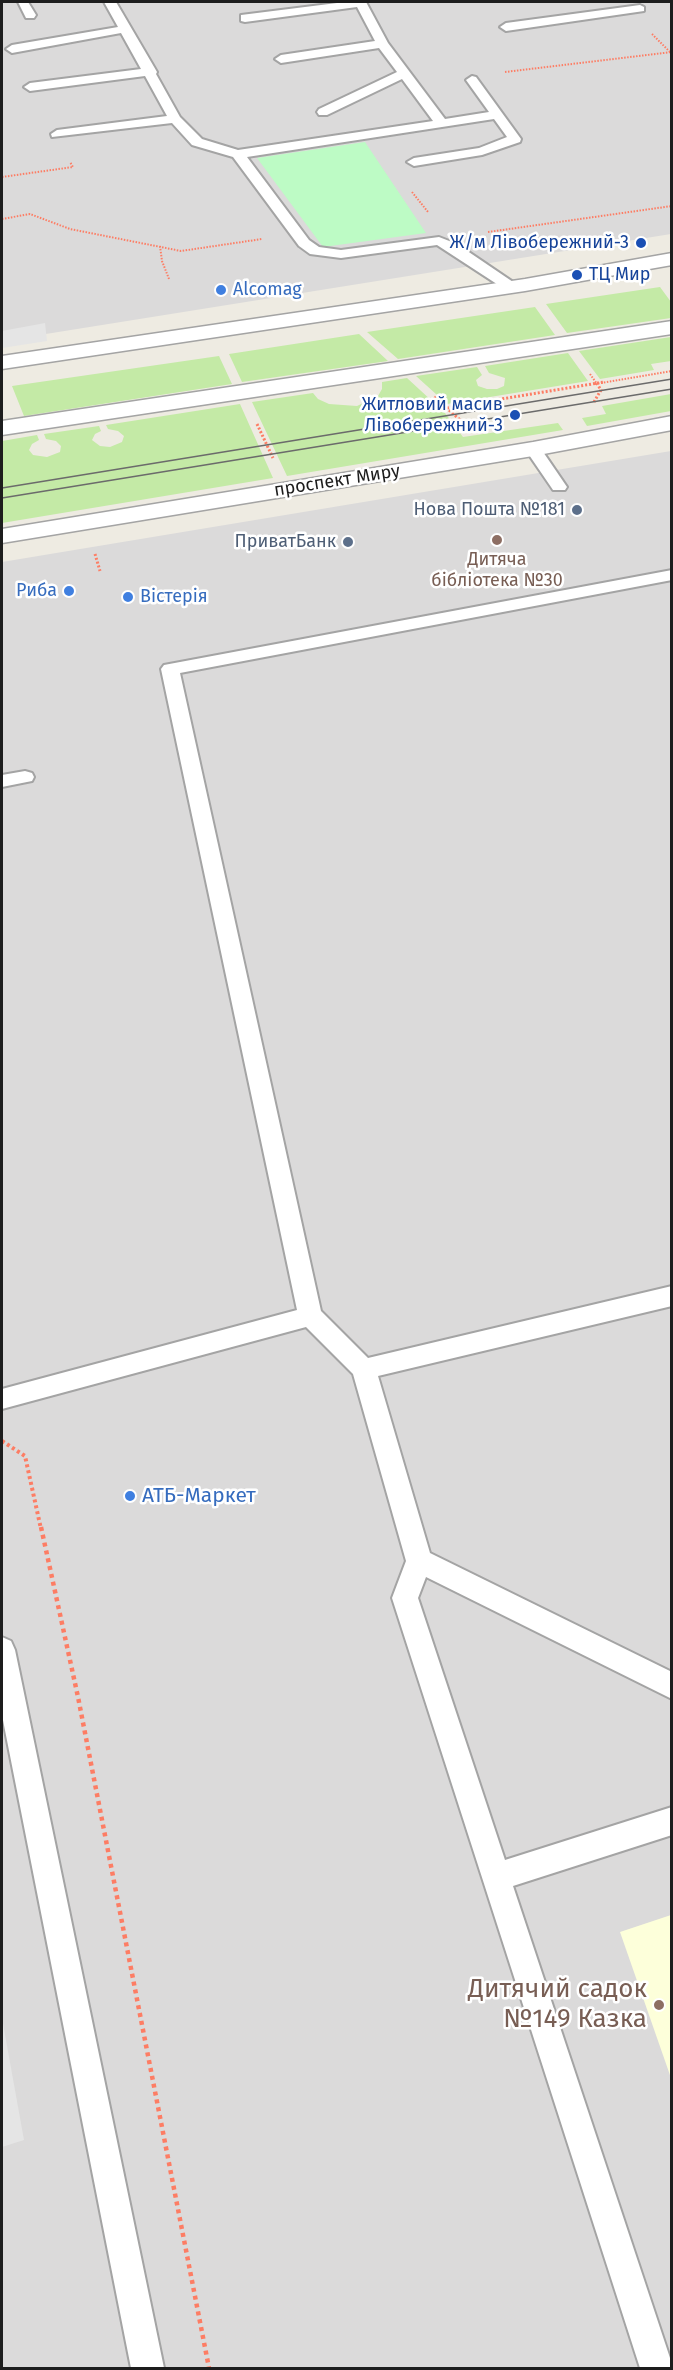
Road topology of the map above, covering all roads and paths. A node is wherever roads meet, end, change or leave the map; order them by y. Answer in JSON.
{"nodes":[{"id":1,"x":23,"y":2,"type":"edge"},
{"id":2,"x":110,"y":2,"type":"edge"},
{"id":3,"x":361,"y":2,"type":"edge"},
{"id":4,"x":596,"y":2,"type":"edge"},
{"id":5,"x":640,"y":9,"type":"dead end"},
{"id":6,"x":607,"y":14,"type":"junction"},
{"id":7,"x":30,"y":15,"type":"dead end"},
{"id":8,"x":245,"y":18,"type":"dead end"},
{"id":9,"x":506,"y":27,"type":"dead end"},
{"id":10,"x":124,"y":29,"type":"junction"},
{"id":11,"x":382,"y":44,"type":"junction"},
{"id":12,"x":12,"y":49,"type":"dead end"},
{"id":13,"x":671,"y":53,"type":"edge"},
{"id":14,"x":281,"y":58,"type":"dead end"},
{"id":15,"x":151,"y":72,"type":"junction"},
{"id":16,"x":404,"y":74,"type":"junction"},
{"id":17,"x":472,"y":80,"type":"joint"},
{"id":18,"x":30,"y":87,"type":"dead end"},
{"id":19,"x":322,"y":112,"type":"dead end"},
{"id":20,"x":497,"y":115,"type":"junction"},
{"id":21,"x":176,"y":119,"type":"junction"},
{"id":22,"x":441,"y":123,"type":"junction"},
{"id":23,"x":57,"y":134,"type":"joint"},
{"id":24,"x":238,"y":154,"type":"junction"},
{"id":25,"x":414,"y":162,"type":"dead end"},
{"id":26,"x":2,"y":177,"type":"edge"},
{"id":27,"x":410,"y":190,"type":"dead end"},
{"id":28,"x":672,"y":206,"type":"edge"},
{"id":29,"x":429,"y":213,"type":"dead end"},
{"id":30,"x":2,"y":219,"type":"edge"},
{"id":31,"x":478,"y":234,"type":"dead end"},
{"id":32,"x":270,"y":238,"type":"dead end"},
{"id":33,"x":160,"y":246,"type":"junction"},
{"id":34,"x":672,"y":259,"type":"edge"},
{"id":35,"x":169,"y":279,"type":"dead end"},
{"id":36,"x":511,"y":287,"type":"junction"},
{"id":37,"x":672,"y":327,"type":"edge"},
{"id":38,"x":2,"y":363,"type":"edge"},
{"id":39,"x":672,"y":371,"type":"edge"},
{"id":40,"x":447,"y":408,"type":"dead end"},
{"id":41,"x":672,"y":423,"type":"edge"},
{"id":42,"x":2,"y":428,"type":"edge"},
{"id":43,"x":533,"y":449,"type":"junction"},
{"id":44,"x":559,"y":487,"type":"dead end"},
{"id":45,"x":2,"y":536,"type":"edge"},
{"id":46,"x":672,"y":575,"type":"edge"},
{"id":47,"x":25,"y":777,"type":"dead end"},
{"id":48,"x":2,"y":781,"type":"edge"},
{"id":49,"x":672,"y":1296,"type":"edge"},
{"id":50,"x":310,"y":1316,"type":"junction"},
{"id":51,"x":364,"y":1369,"type":"junction"},
{"id":52,"x":2,"y":1399,"type":"edge"},
{"id":53,"x":2,"y":1441,"type":"edge"},
{"id":54,"x":419,"y":1561,"type":"junction"},
{"id":55,"x":2,"y":1650,"type":"edge"},
{"id":56,"x":672,"y":1686,"type":"edge"},
{"id":57,"x":672,"y":1821,"type":"edge"},
{"id":58,"x":495,"y":1877,"type":"junction"},
{"id":59,"x":148,"y":2368,"type":"edge"},
{"id":60,"x":209,"y":2368,"type":"edge"},
{"id":61,"x":656,"y":2368,"type":"edge"}],
"edges":[{"from":1,"to":7,"type":"lane"},
{"from":2,"to":10,"type":"lane"},
{"from":3,"to":8,"type":"lane"},
{"from":3,"to":11,"type":"lane"},
{"from":4,"to":6,"type":"lane"},
{"from":5,"to":6,"type":"lane"},
{"from":6,"to":9,"type":"lane"},
{"from":10,"to":12,"type":"lane"},
{"from":10,"to":15,"type":"lane"},
{"from":11,"to":14,"type":"lane"},
{"from":11,"to":16,"type":"lane"},
{"from":13,"to":17,"type":"path"},
{"from":15,"to":18,"type":"lane"},
{"from":15,"to":21,"type":"lane"},
{"from":16,"to":19,"type":"lane"},
{"from":16,"to":22,"type":"lane"},
{"from":17,"to":20,"type":"lane"},
{"from":20,"to":22,"type":"lane"},
{"from":20,"to":25,"type":"lane"},
{"from":21,"to":23,"type":"lane"},
{"from":21,"to":24,"type":"lane"},
{"from":22,"to":24,"type":"lane"},
{"from":23,"to":26,"type":"path"},
{"from":24,"to":36,"type":"lane"},
{"from":27,"to":29,"type":"path"},
{"from":28,"to":31,"type":"path"},
{"from":30,"to":33,"type":"path"},
{"from":32,"to":33,"type":"path"},
{"from":33,"to":35,"type":"path"},
{"from":34,"to":36,"type":"street"},
{"from":36,"to":38,"type":"street"},
{"from":37,"to":42,"type":"street"},
{"from":39,"to":40,"type":"path"},
{"from":41,"to":43,"type":"street","name":"проспект Миру"},
{"from":43,"to":44,"type":"lane"},
{"from":43,"to":45,"type":"street","name":"проспект Миру"},
{"from":46,"to":50,"type":"lane"},
{"from":47,"to":48,"type":"lane"},
{"from":49,"to":51,"type":"lane"},
{"from":50,"to":51,"type":"lane"},
{"from":50,"to":52,"type":"lane"},
{"from":51,"to":54,"type":"lane"},
{"from":53,"to":60,"type":"path"},
{"from":54,"to":56,"type":"lane"},
{"from":54,"to":58,"type":"lane"},
{"from":55,"to":59,"type":"lane"},
{"from":57,"to":58,"type":"lane"},
{"from":58,"to":61,"type":"lane"}]}
